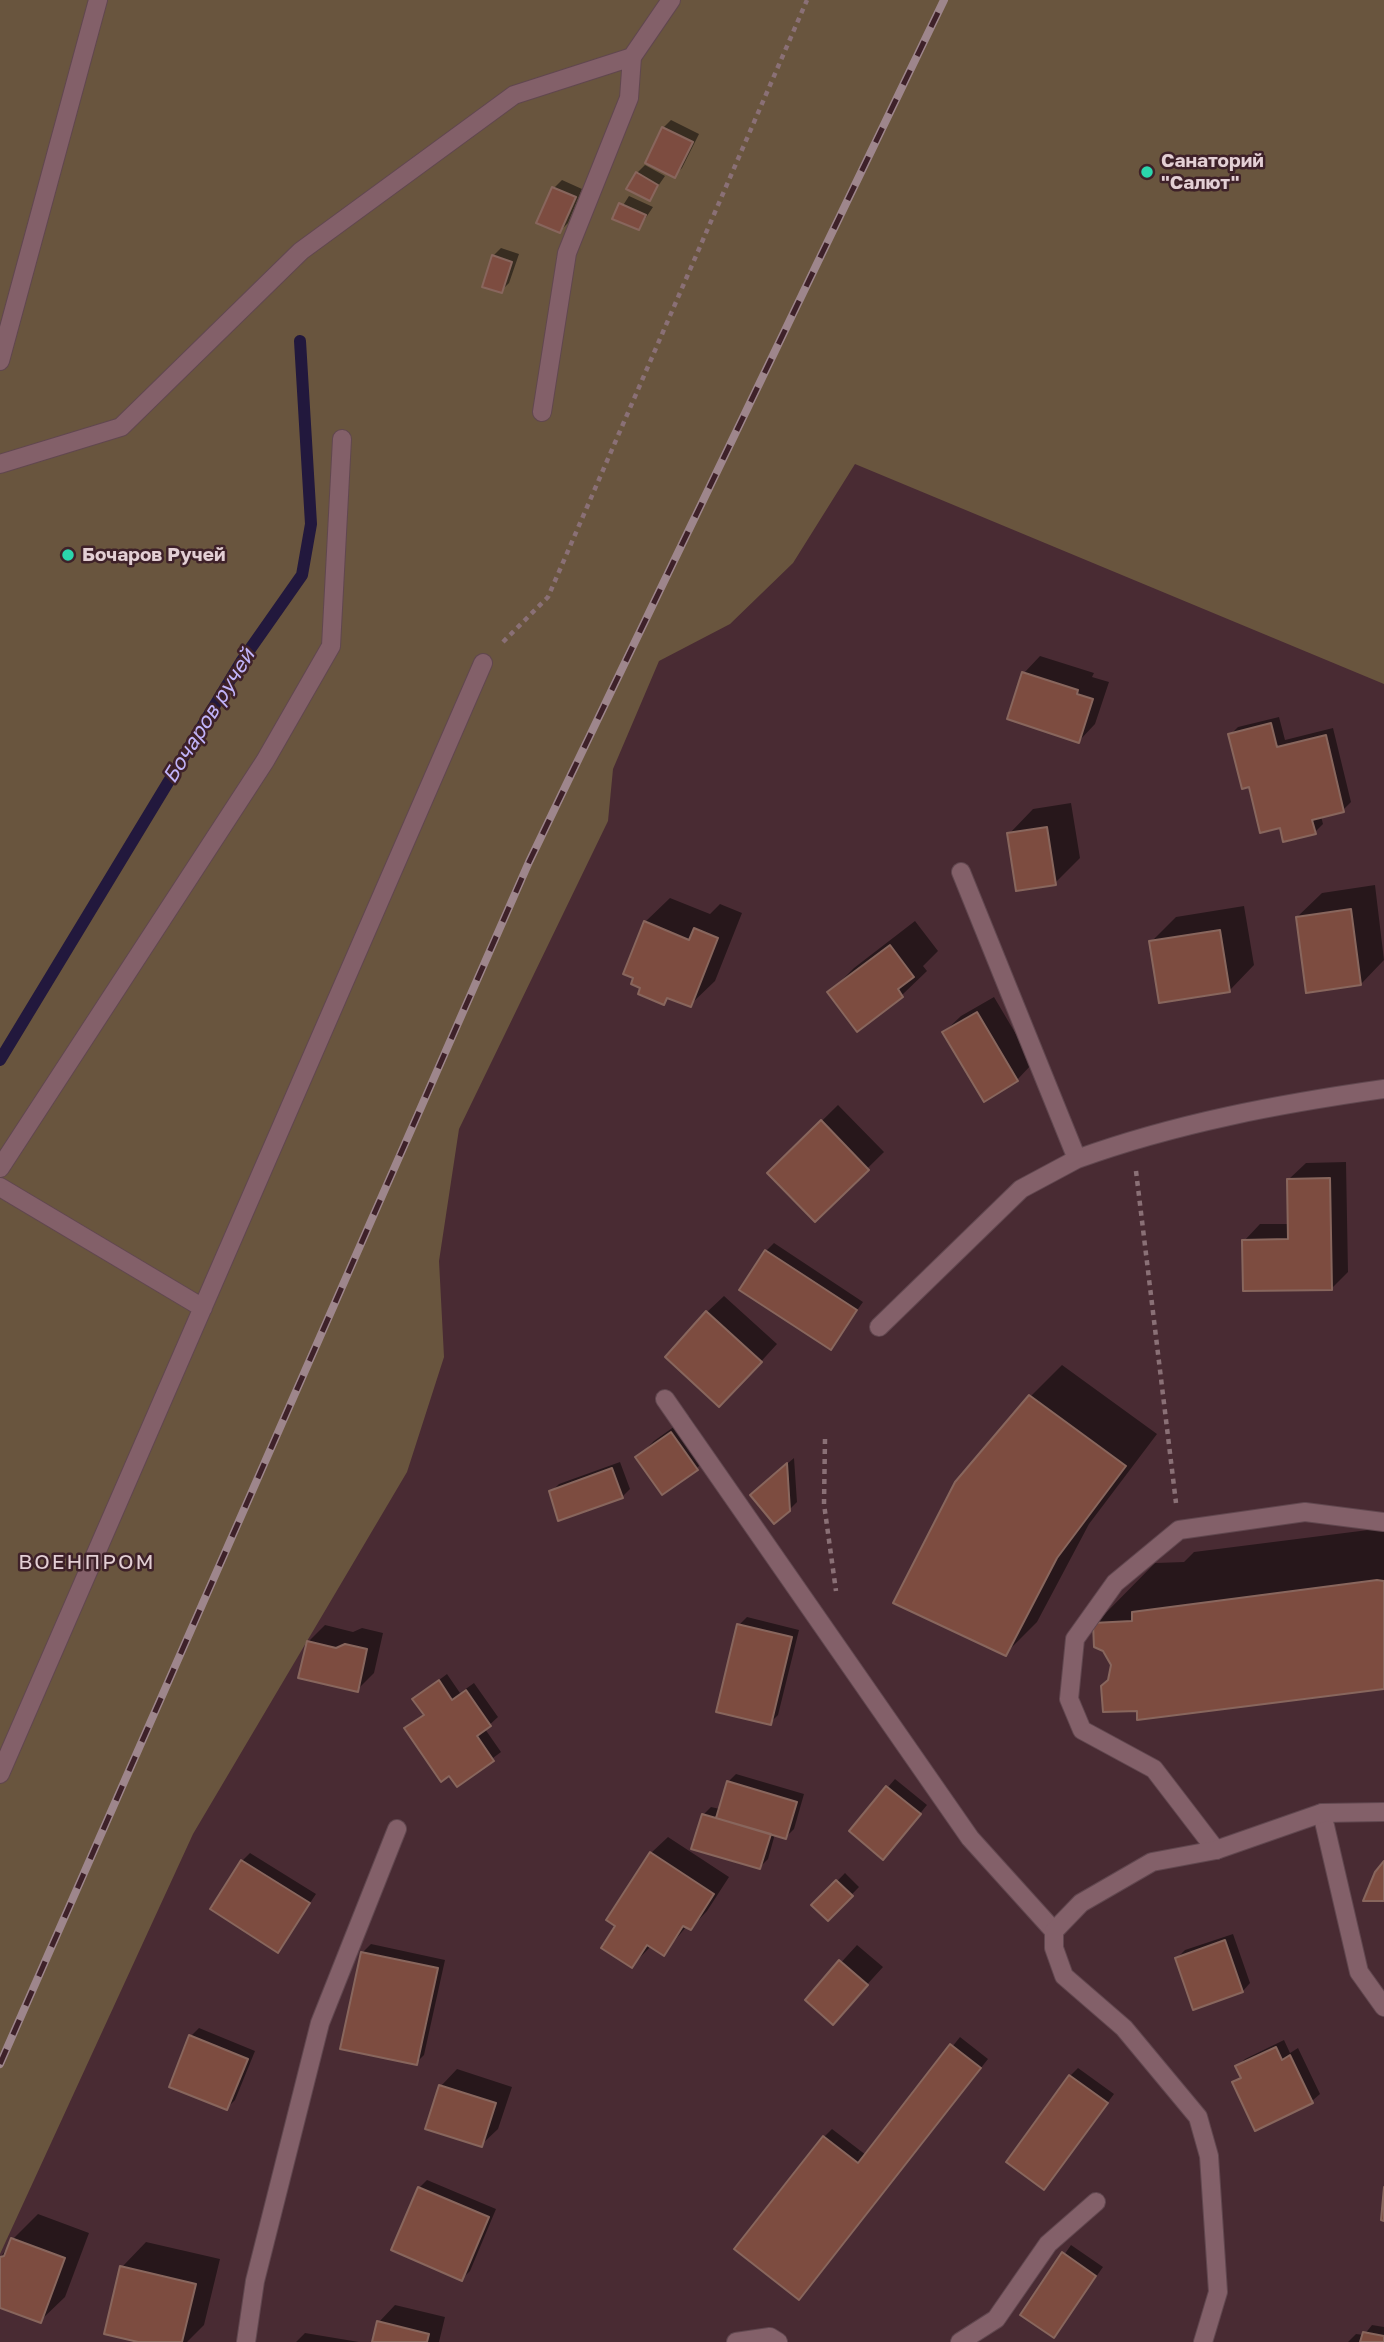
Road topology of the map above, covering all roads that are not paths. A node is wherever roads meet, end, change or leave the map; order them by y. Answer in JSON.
{"nodes":[{"id":1,"x":97,"y":0,"type":"edge"},
{"id":2,"x":671,"y":0,"type":"edge"},
{"id":3,"x":632,"y":57,"type":"junction"},
{"id":4,"x":0,"y":361,"type":"edge"},
{"id":5,"x":542,"y":412,"type":"dead end"},
{"id":6,"x":342,"y":439,"type":"dead end"},
{"id":7,"x":0,"y":464,"type":"edge"},
{"id":8,"x":483,"y":663,"type":"road end"},
{"id":9,"x":961,"y":872,"type":"dead end"},
{"id":10,"x":1384,"y":1089,"type":"edge"},
{"id":11,"x":1077,"y":1159,"type":"junction"},
{"id":12,"x":0,"y":1168,"type":"edge"},
{"id":13,"x":0,"y":1187,"type":"edge"},
{"id":14,"x":203,"y":1308,"type":"junction"},
{"id":15,"x":879,"y":1327,"type":"dead end"},
{"id":16,"x":665,"y":1399,"type":"dead end"},
{"id":17,"x":1384,"y":1522,"type":"edge"},
{"id":18,"x":0,"y":1774,"type":"edge"},
{"id":19,"x":1384,"y":1812,"type":"edge"},
{"id":20,"x":1322,"y":1813,"type":"junction"},
{"id":21,"x":397,"y":1829,"type":"dead end"},
{"id":22,"x":1216,"y":1850,"type":"junction"},
{"id":23,"x":1054,"y":1931,"type":"junction"},
{"id":24,"x":1384,"y":2007,"type":"edge"},
{"id":25,"x":1096,"y":2202,"type":"dead end"},
{"id":26,"x":246,"y":2342,"type":"edge"},
{"id":27,"x":736,"y":2342,"type":"edge"},
{"id":28,"x":778,"y":2342,"type":"edge"},
{"id":29,"x":960,"y":2342,"type":"edge"},
{"id":30,"x":1203,"y":2342,"type":"edge"}],
"edges":[{"from":1,"to":4,"type":"street"},
{"from":2,"to":3,"type":"street"},
{"from":3,"to":5,"type":"street"},
{"from":3,"to":7,"type":"street"},
{"from":6,"to":12,"type":"street"},
{"from":8,"to":14,"type":"street"},
{"from":9,"to":11,"type":"street"},
{"from":10,"to":11,"type":"street"},
{"from":11,"to":15,"type":"street"},
{"from":13,"to":14,"type":"street"},
{"from":14,"to":18,"type":"street"},
{"from":16,"to":23,"type":"street"},
{"from":17,"to":22,"type":"street"},
{"from":19,"to":20,"type":"street"},
{"from":20,"to":22,"type":"street"},
{"from":20,"to":24,"type":"street"},
{"from":21,"to":26,"type":"street"},
{"from":22,"to":23,"type":"street"},
{"from":23,"to":30,"type":"street"},
{"from":25,"to":29,"type":"street"},
{"from":27,"to":28,"type":"street"}]}
